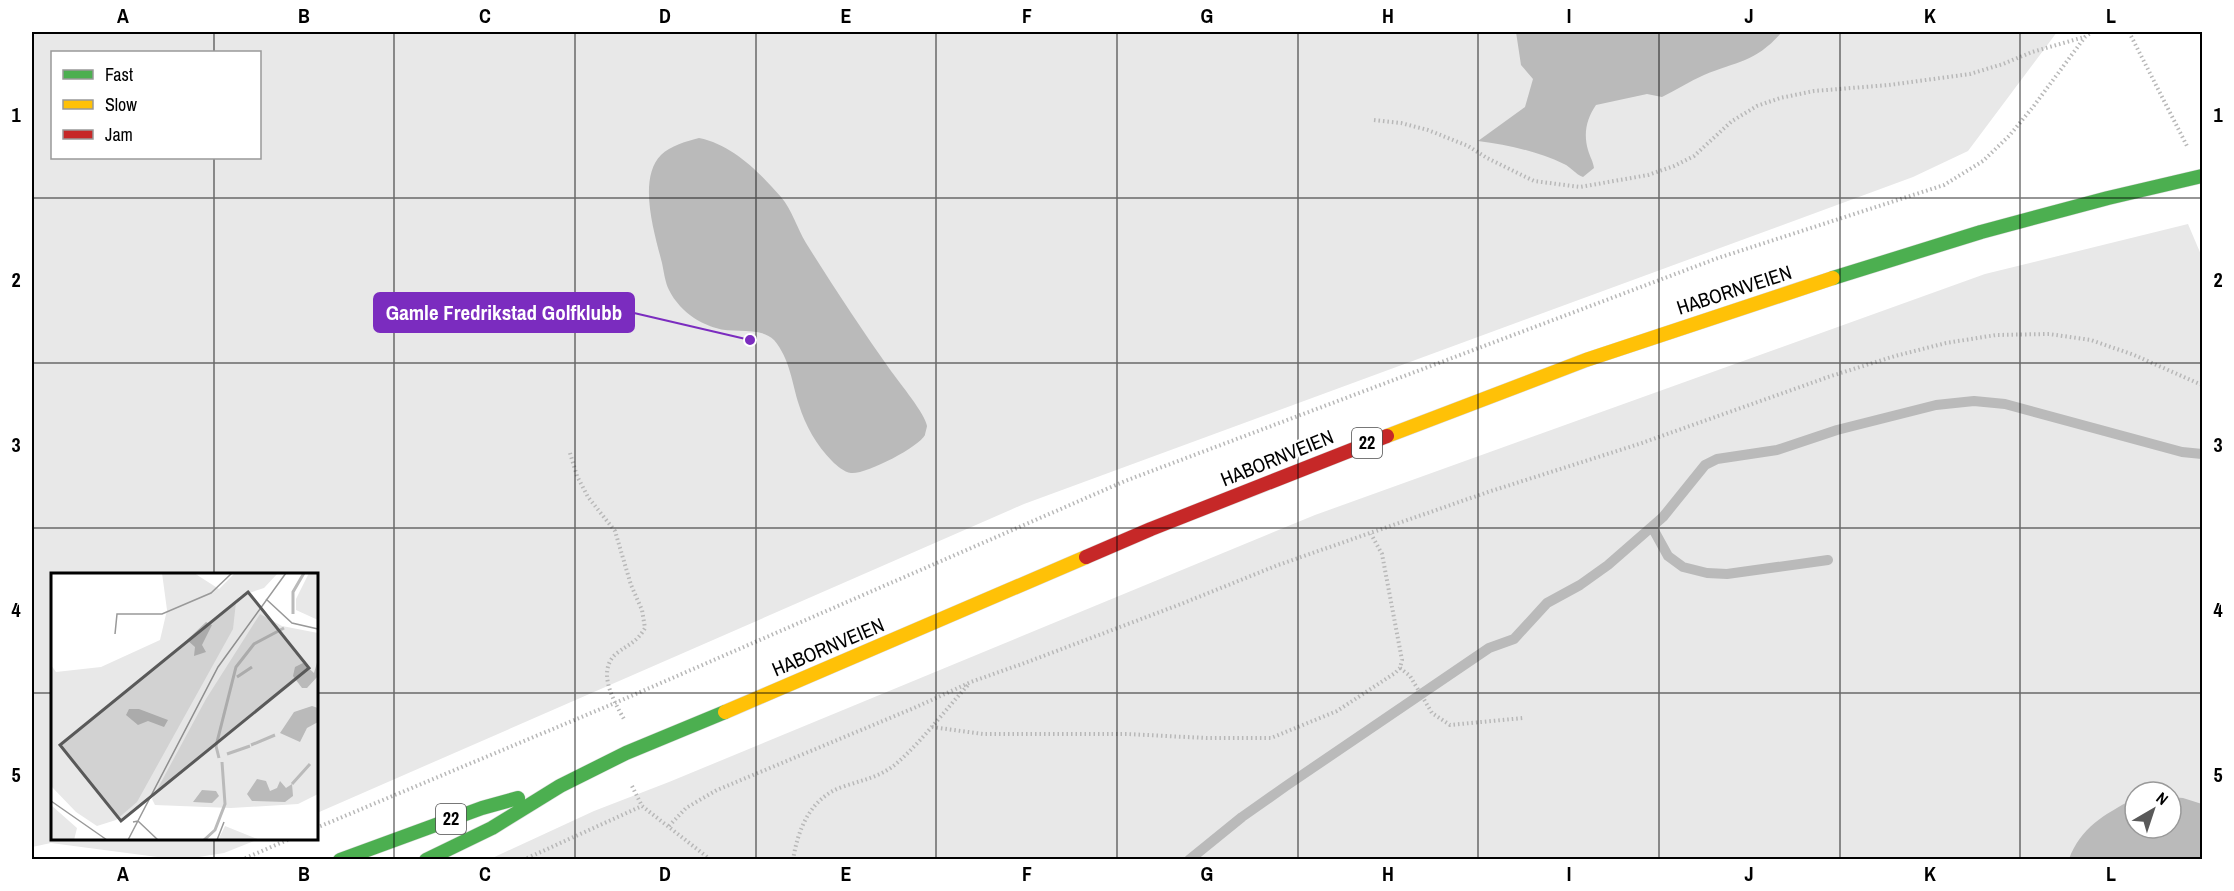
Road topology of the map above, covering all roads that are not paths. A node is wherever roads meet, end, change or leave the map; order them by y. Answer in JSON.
{"nodes":[{"id":1,"x":2202,"y":176,"type":"edge"},
{"id":2,"x":560,"y":786,"type":"junction"},
{"id":3,"x":340,"y":860,"type":"edge"},
{"id":4,"x":426,"y":860,"type":"edge"}],
"edges":[{"from":1,"to":2,"type":"highway","name":"HABORNVEIEN","number":"22"},
{"from":2,"to":3,"type":"highway","name":"HABORNVEIEN","number":"22"},
{"from":2,"to":4,"type":"highway","name":"HABORNVEIEN","number":"22"}]}
